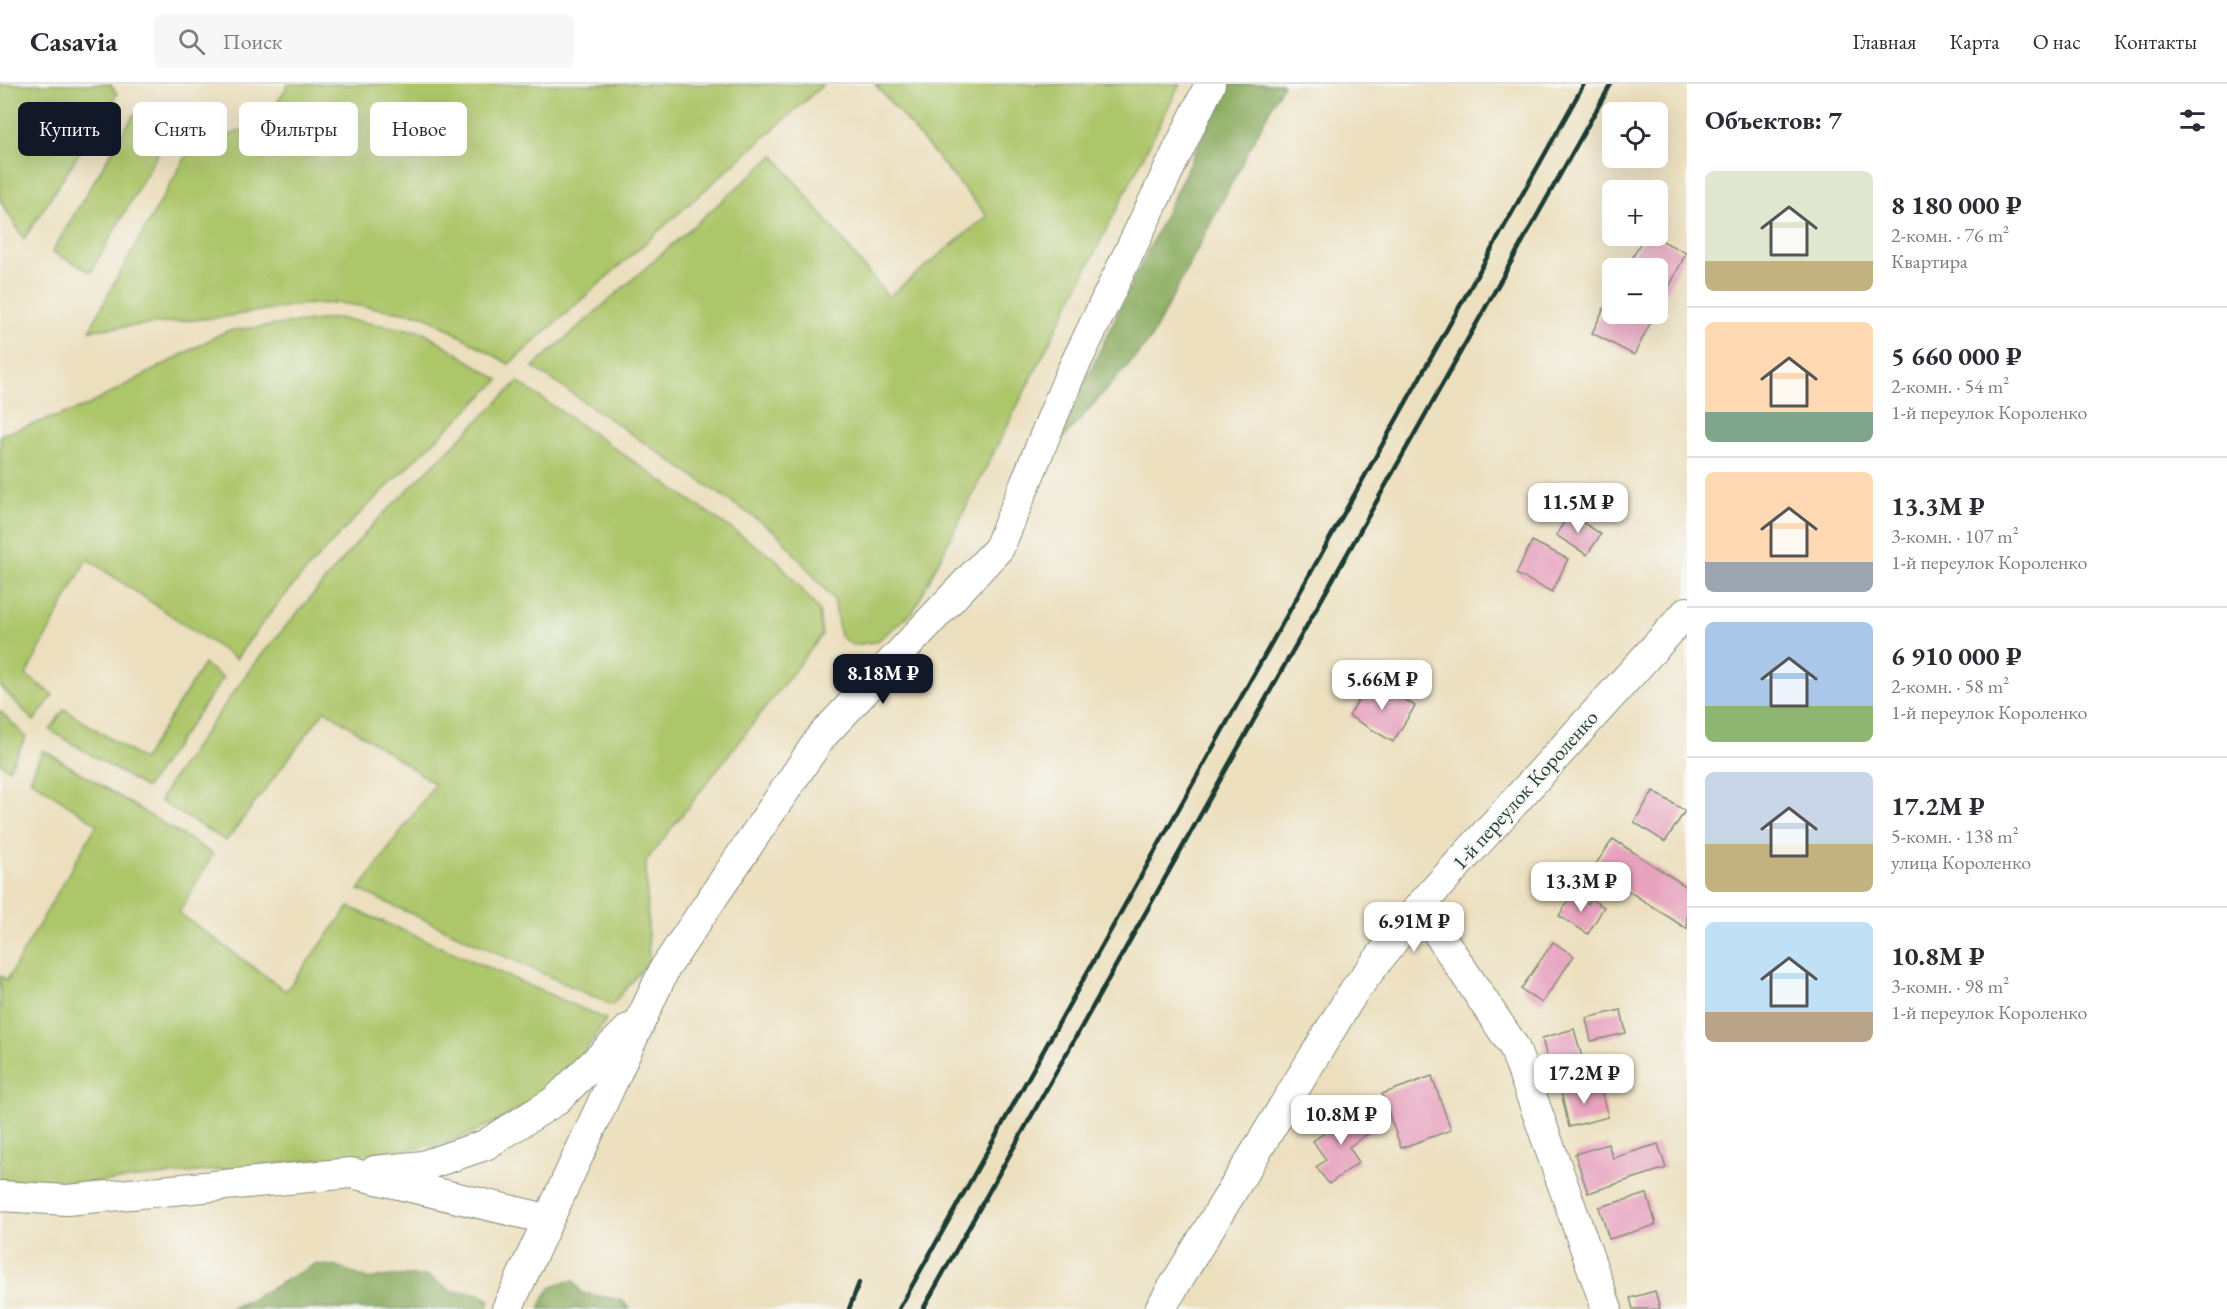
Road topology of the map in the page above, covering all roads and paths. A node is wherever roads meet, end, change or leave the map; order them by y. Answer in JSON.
{"nodes":[{"id":1,"x":1210,"y":84,"type":"edge"},
{"id":2,"x":1687,"y":612,"type":"edge"},
{"id":3,"x":1420,"y":906,"type":"junction"},
{"id":4,"x":642,"y":1016,"type":"junction"},
{"id":5,"x":351,"y":1173,"type":"junction"},
{"id":6,"x":0,"y":1196,"type":"edge"},
{"id":7,"x":548,"y":1219,"type":"junction"},
{"id":8,"x":507,"y":1309,"type":"edge"},
{"id":9,"x":1160,"y":1309,"type":"edge"},
{"id":10,"x":1607,"y":1309,"type":"edge"}],
"edges":[{"from":1,"to":4,"type":"street"},
{"from":2,"to":3,"type":"street","name":"1-й переулок Короленко"},
{"from":3,"to":9,"type":"street","name":"1-й переулок Короленко"},
{"from":3,"to":10,"type":"street"},
{"from":4,"to":5,"type":"street"},
{"from":4,"to":7,"type":"street"},
{"from":5,"to":6,"type":"street"},
{"from":5,"to":7,"type":"street"},
{"from":7,"to":8,"type":"street"}]}
